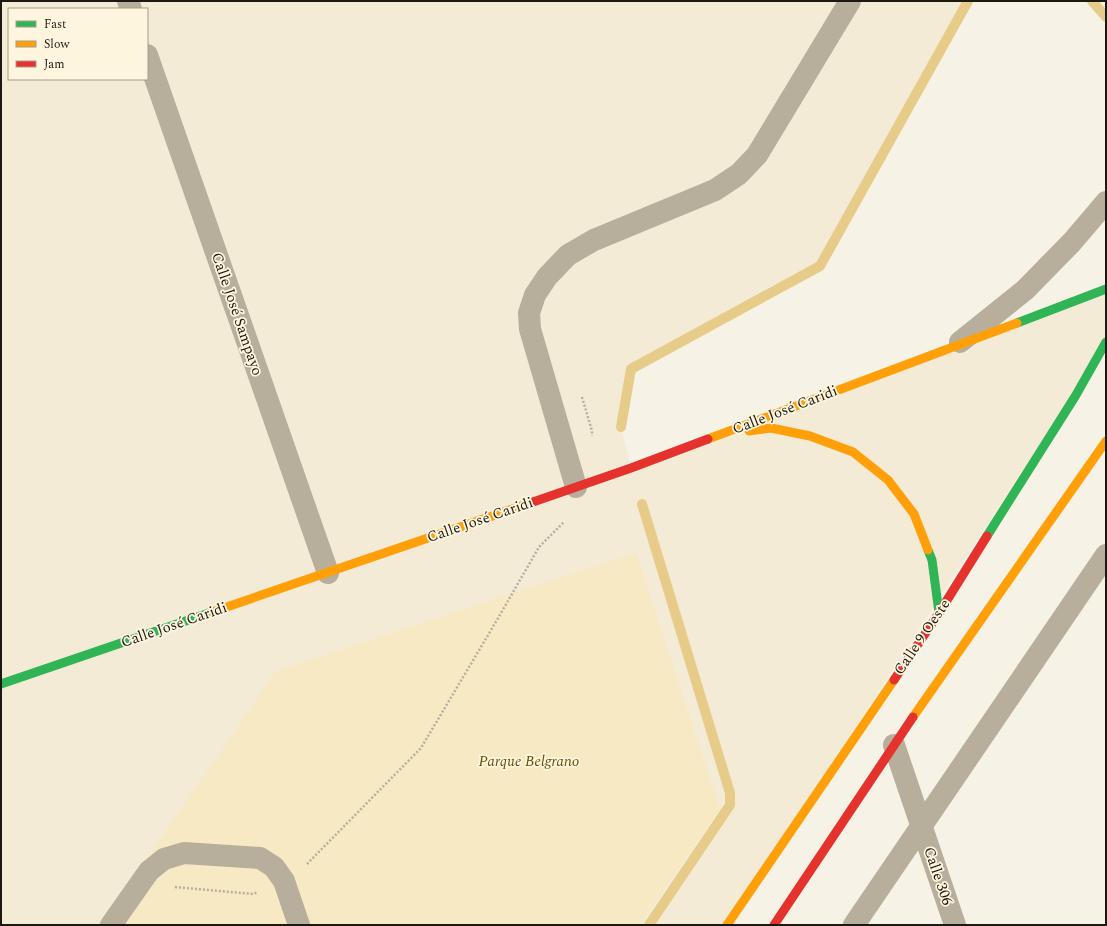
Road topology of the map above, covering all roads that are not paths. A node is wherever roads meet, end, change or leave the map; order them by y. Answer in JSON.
{"nodes":[{"id":1,"x":850,"y":1,"type":"edge"},
{"id":2,"x":148,"y":58,"type":"edge"},
{"id":3,"x":1106,"y":202,"type":"edge"},
{"id":4,"x":1106,"y":289,"type":"edge"},
{"id":5,"x":1106,"y":342,"type":"edge"},
{"id":6,"x":956,"y":346,"type":"junction"},
{"id":7,"x":717,"y":436,"type":"junction"},
{"id":8,"x":1106,"y":441,"type":"edge"},
{"id":9,"x":576,"y":487,"type":"junction"},
{"id":10,"x":1106,"y":555,"type":"edge"},
{"id":11,"x":328,"y":573,"type":"junction"},
{"id":12,"x":939,"y":613,"type":"junction"},
{"id":13,"x":1,"y":684,"type":"edge"},
{"id":14,"x":894,"y":745,"type":"junction"},
{"id":15,"x":921,"y":827,"type":"junction"},
{"id":16,"x":111,"y":925,"type":"edge"},
{"id":17,"x":299,"y":925,"type":"edge"},
{"id":18,"x":727,"y":925,"type":"edge"},
{"id":19,"x":774,"y":925,"type":"edge"},
{"id":20,"x":854,"y":925,"type":"edge"},
{"id":21,"x":955,"y":925,"type":"edge"}],
"edges":[{"from":1,"to":9,"type":"street"},
{"from":2,"to":11,"type":"street","name":"Calle José Sampayo"},
{"from":3,"to":6,"type":"street","name":"Calle José Caridi"},
{"from":4,"to":6,"type":"main road","name":"Calle José Caridi"},
{"from":5,"to":12,"type":"main road","name":"Calle 9 Oeste"},
{"from":6,"to":7,"type":"main road","name":"Calle José Caridi"},
{"from":7,"to":9,"type":"main road","name":"Calle José Caridi"},
{"from":7,"to":12,"type":"main road"},
{"from":8,"to":14,"type":"main road"},
{"from":9,"to":11,"type":"main road","name":"Calle José Caridi"},
{"from":10,"to":15,"type":"street"},
{"from":11,"to":13,"type":"main road","name":"Calle José Caridi"},
{"from":12,"to":18,"type":"main road","name":"Calle 9 Oeste"},
{"from":14,"to":15,"type":"street","name":"Calle 306"},
{"from":14,"to":19,"type":"main road"},
{"from":15,"to":20,"type":"street"},
{"from":15,"to":21,"type":"street","name":"Calle 306"},
{"from":16,"to":17,"type":"street"}]}
